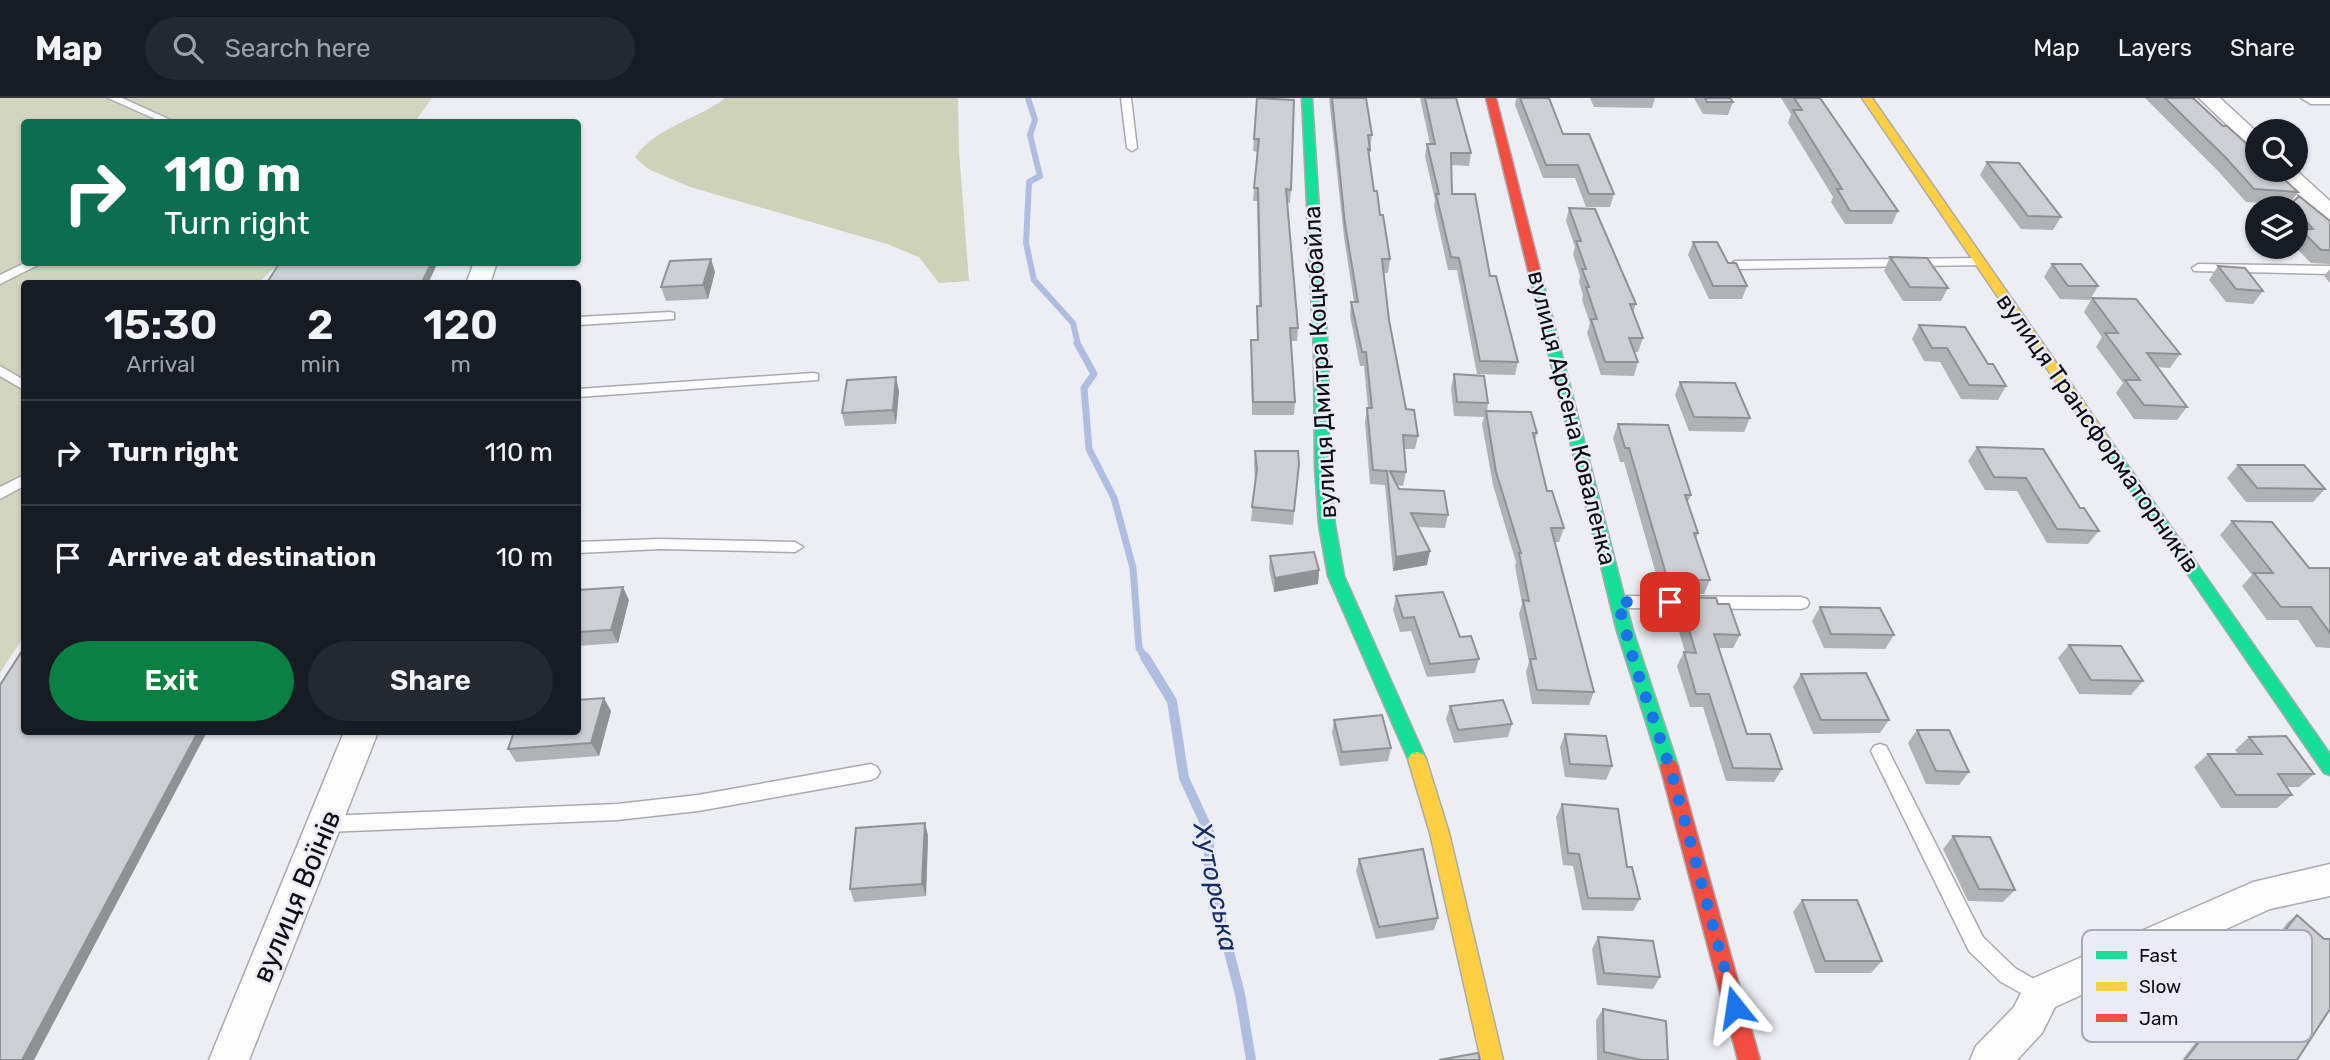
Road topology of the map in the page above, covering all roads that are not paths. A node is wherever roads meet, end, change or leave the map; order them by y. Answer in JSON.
{"nodes":[{"id":1,"x":113,"y":98,"type":"edge"},
{"id":2,"x":1126,"y":98,"type":"edge"},
{"id":3,"x":1307,"y":98,"type":"edge"},
{"id":4,"x":1491,"y":98,"type":"edge"},
{"id":5,"x":1867,"y":98,"type":"edge"},
{"id":6,"x":2209,"y":98,"type":"edge"},
{"id":7,"x":2311,"y":98,"type":"edge"},
{"id":8,"x":2330,"y":99,"type":"edge"},
{"id":9,"x":163,"y":119,"type":"edge"},
{"id":10,"x":2245,"y":132,"type":"edge"},
{"id":11,"x":1132,"y":148,"type":"dead end"},
{"id":12,"x":2297,"y":182,"type":"edge"},
{"id":13,"x":2330,"y":213,"type":"edge"},
{"id":14,"x":1979,"y":262,"type":"junction"},
{"id":15,"x":1735,"y":265,"type":"edge"},
{"id":16,"x":30,"y":266,"type":"edge"},
{"id":17,"x":2198,"y":268,"type":"dead end"},
{"id":18,"x":2330,"y":270,"type":"edge"},
{"id":19,"x":0,"y":280,"type":"edge"},
{"id":20,"x":670,"y":316,"type":"dead end"},
{"id":21,"x":581,"y":321,"type":"edge"},
{"id":22,"x":0,"y":370,"type":"edge"},
{"id":23,"x":813,"y":377,"type":"dead end"},
{"id":24,"x":21,"y":384,"type":"edge"},
{"id":25,"x":581,"y":393,"type":"edge"},
{"id":26,"x":21,"y":482,"type":"edge"},
{"id":27,"x":0,"y":494,"type":"edge"},
{"id":28,"x":795,"y":547,"type":"dead end"},
{"id":29,"x":581,"y":548,"type":"edge"},
{"id":30,"x":1618,"y":602,"type":"junction"},
{"id":31,"x":1801,"y":603,"type":"dead end"},
{"id":32,"x":360,"y":735,"type":"edge"},
{"id":33,"x":1880,"y":751,"type":"dead end"},
{"id":34,"x":2330,"y":768,"type":"edge"},
{"id":35,"x":871,"y":772,"type":"dead end"},
{"id":36,"x":326,"y":824,"type":"junction"},
{"id":37,"x":2330,"y":880,"type":"edge"},
{"id":38,"x":2184,"y":930,"type":"edge"},
{"id":39,"x":2082,"y":975,"type":"edge"},
{"id":40,"x":2041,"y":993,"type":"junction"},
{"id":41,"x":229,"y":1060,"type":"edge"},
{"id":42,"x":1492,"y":1060,"type":"edge"},
{"id":43,"x":1749,"y":1060,"type":"edge"},
{"id":44,"x":1990,"y":1060,"type":"edge"}],
"edges":[{"from":1,"to":9,"type":"lane"},
{"from":2,"to":11,"type":"lane"},
{"from":3,"to":42,"type":"street","name":"вулиця Дмитра Коцюбайла"},
{"from":4,"to":30,"type":"street","name":"вулиця Арсена Коваленка"},
{"from":5,"to":14,"type":"street","name":"вулиця Трансформаторників"},
{"from":6,"to":10,"type":"street"},
{"from":7,"to":8,"type":"street"},
{"from":12,"to":13,"type":"street"},
{"from":14,"to":15,"type":"lane"},
{"from":14,"to":34,"type":"street","name":"вулиця Трансформаторників"},
{"from":16,"to":19,"type":"lane"},
{"from":17,"to":18,"type":"lane"},
{"from":20,"to":21,"type":"lane"},
{"from":22,"to":24,"type":"lane"},
{"from":23,"to":25,"type":"lane"},
{"from":26,"to":27,"type":"lane"},
{"from":28,"to":29,"type":"lane"},
{"from":30,"to":31,"type":"lane"},
{"from":30,"to":43,"type":"street","name":"вулиця Арсена Коваленка"},
{"from":32,"to":36,"type":"street","name":"вулиця Воїнів"},
{"from":33,"to":40,"type":"lane"},
{"from":35,"to":36,"type":"lane"},
{"from":36,"to":41,"type":"street","name":"вулиця Воїнів"},
{"from":37,"to":38,"type":"street"},
{"from":39,"to":40,"type":"street"},
{"from":40,"to":44,"type":"street"}]}
